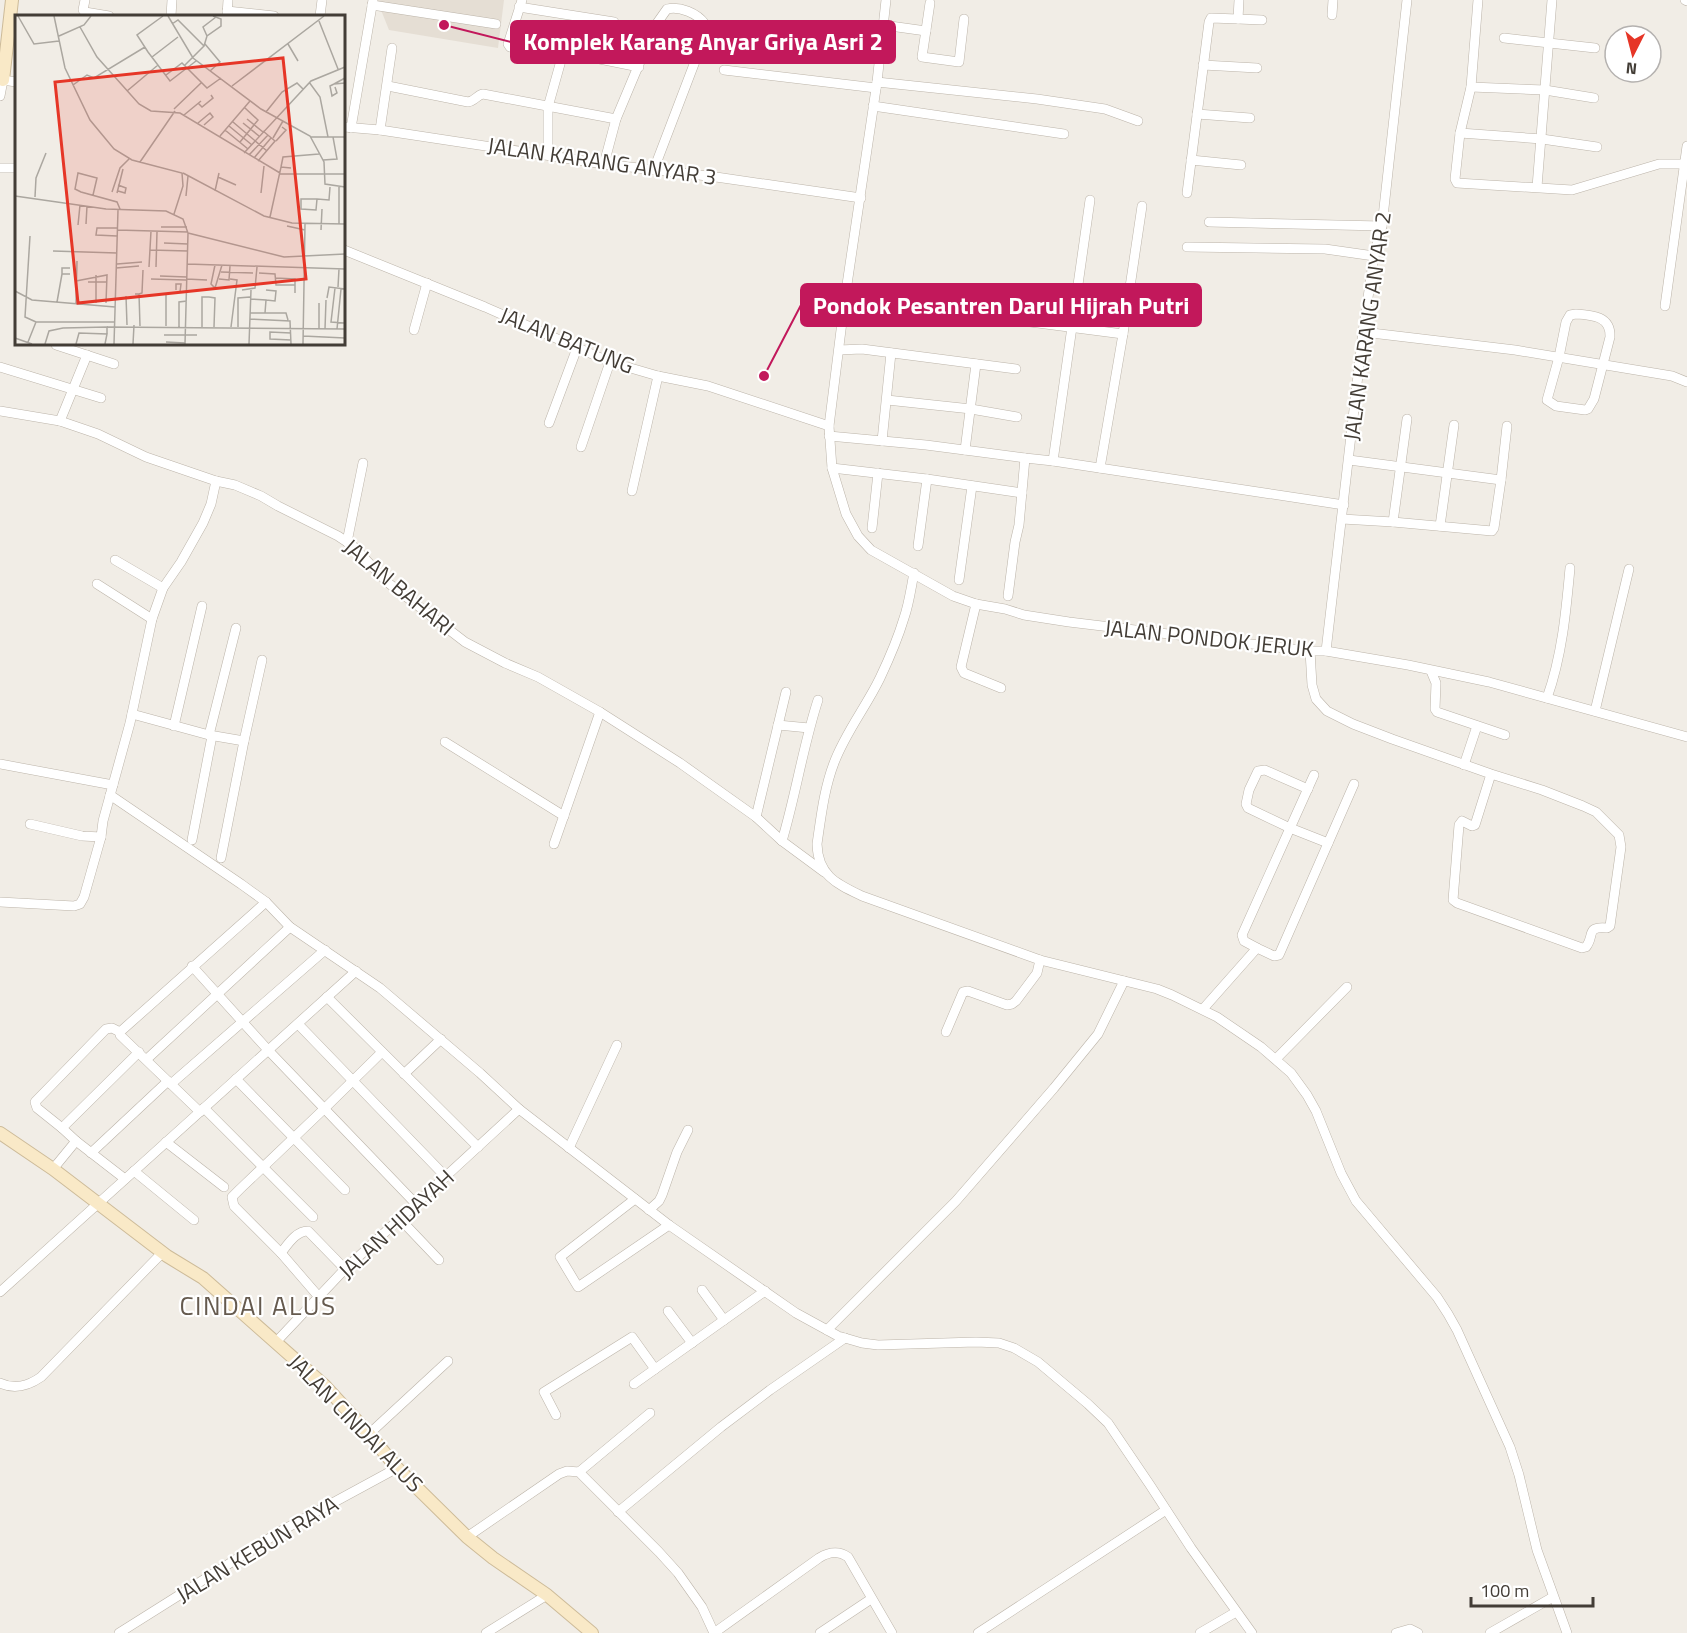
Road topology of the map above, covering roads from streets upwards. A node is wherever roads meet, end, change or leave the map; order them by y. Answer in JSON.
{"nodes":[{"id":1,"x":12,"y":0,"type":"edge"},
{"id":2,"x":85,"y":0,"type":"edge"},
{"id":3,"x":172,"y":0,"type":"edge"},
{"id":4,"x":228,"y":0,"type":"edge"},
{"id":5,"x":322,"y":0,"type":"edge"},
{"id":6,"x":886,"y":0,"type":"edge"},
{"id":7,"x":1239,"y":0,"type":"edge"},
{"id":8,"x":1333,"y":0,"type":"edge"},
{"id":9,"x":1407,"y":0,"type":"edge"},
{"id":10,"x":1478,"y":0,"type":"edge"},
{"id":11,"x":1552,"y":0,"type":"edge"},
{"id":12,"x":373,"y":2,"type":"edge"},
{"id":13,"x":930,"y":3,"type":"dead end"},
{"id":14,"x":520,"y":4,"type":"edge"},
{"id":15,"x":227,"y":14,"type":"edge"},
{"id":16,"x":102,"y":15,"type":"edge"},
{"id":17,"x":171,"y":15,"type":"edge"},
{"id":18,"x":250,"y":15,"type":"edge"},
{"id":19,"x":320,"y":15,"type":"edge"},
{"id":20,"x":1332,"y":15,"type":"dead end"},
{"id":21,"x":964,"y":19,"type":"dead end"},
{"id":22,"x":1238,"y":19,"type":"junction"},
{"id":23,"x":1262,"y":20,"type":"dead end"},
{"id":24,"x":614,"y":22,"type":"dead end"},
{"id":25,"x":496,"y":24,"type":"dead end"},
{"id":26,"x":883,"y":25,"type":"junction"},
{"id":27,"x":926,"y":31,"type":"junction"},
{"id":28,"x":1504,"y":38,"type":"dead end"},
{"id":29,"x":1548,"y":43,"type":"junction"},
{"id":30,"x":392,"y":48,"type":"dead end"},
{"id":31,"x":1595,"y":48,"type":"dead end"},
{"id":32,"x":562,"y":57,"type":"junction"},
{"id":33,"x":1203,"y":65,"type":"junction"},
{"id":34,"x":639,"y":68,"type":"junction"},
{"id":35,"x":1257,"y":68,"type":"dead end"},
{"id":36,"x":724,"y":70,"type":"dead end"},
{"id":37,"x":1,"y":80,"type":"edge"},
{"id":38,"x":877,"y":85,"type":"junction"},
{"id":39,"x":388,"y":86,"type":"junction"},
{"id":40,"x":1471,"y":87,"type":"junction"},
{"id":41,"x":1545,"y":90,"type":"junction"},
{"id":42,"x":0,"y":96,"type":"edge"},
{"id":43,"x":1594,"y":98,"type":"dead end"},
{"id":44,"x":873,"y":106,"type":"junction"},
{"id":45,"x":548,"y":107,"type":"junction"},
{"id":46,"x":1197,"y":114,"type":"junction"},
{"id":47,"x":1250,"y":118,"type":"dead end"},
{"id":48,"x":616,"y":119,"type":"junction"},
{"id":49,"x":1138,"y":120,"type":"dead end"},
{"id":50,"x":347,"y":128,"type":"edge"},
{"id":51,"x":380,"y":130,"type":"junction"},
{"id":52,"x":1460,"y":133,"type":"junction"},
{"id":53,"x":1064,"y":134,"type":"dead end"},
{"id":54,"x":1542,"y":140,"type":"junction"},
{"id":55,"x":1687,"y":146,"type":"edge"},
{"id":56,"x":1597,"y":147,"type":"dead end"},
{"id":57,"x":548,"y":154,"type":"junction"},
{"id":58,"x":1191,"y":160,"type":"junction"},
{"id":59,"x":604,"y":164,"type":"junction"},
{"id":60,"x":1683,"y":164,"type":"junction"},
{"id":61,"x":1241,"y":165,"type":"dead end"},
{"id":62,"x":654,"y":169,"type":"junction"},
{"id":63,"x":1536,"y":188,"type":"junction"},
{"id":64,"x":1187,"y":194,"type":"dead end"},
{"id":65,"x":861,"y":198,"type":"junction"},
{"id":66,"x":1090,"y":200,"type":"dead end"},
{"id":67,"x":1142,"y":206,"type":"dead end"},
{"id":68,"x":1209,"y":222,"type":"dead end"},
{"id":69,"x":1382,"y":226,"type":"junction"},
{"id":70,"x":1675,"y":227,"type":"junction"},
{"id":71,"x":1687,"y":229,"type":"edge"},
{"id":72,"x":1187,"y":247,"type":"dead end"},
{"id":73,"x":345,"y":250,"type":"edge"},
{"id":74,"x":1374,"y":256,"type":"junction"},
{"id":75,"x":427,"y":283,"type":"junction"},
{"id":76,"x":845,"y":298,"type":"junction"},
{"id":77,"x":1665,"y":306,"type":"dead end"},
{"id":78,"x":1073,"y":327,"type":"junction"},
{"id":79,"x":414,"y":330,"type":"dead end"},
{"id":80,"x":1364,"y":332,"type":"junction"},
{"id":81,"x":1123,"y":334,"type":"junction"},
{"id":82,"x":56,"y":345,"type":"dead end"},
{"id":83,"x":577,"y":348,"type":"junction"},
{"id":84,"x":839,"y":350,"type":"junction"},
{"id":85,"x":891,"y":353,"type":"junction"},
{"id":86,"x":87,"y":355,"type":"junction"},
{"id":87,"x":1559,"y":357,"type":"junction"},
{"id":88,"x":610,"y":362,"type":"junction"},
{"id":89,"x":114,"y":363,"type":"dead end"},
{"id":90,"x":976,"y":364,"type":"junction"},
{"id":91,"x":1603,"y":364,"type":"junction"},
{"id":92,"x":0,"y":367,"type":"edge"},
{"id":93,"x":1016,"y":369,"type":"dead end"},
{"id":94,"x":658,"y":376,"type":"junction"},
{"id":95,"x":1687,"y":382,"type":"edge"},
{"id":96,"x":73,"y":390,"type":"junction"},
{"id":97,"x":101,"y":398,"type":"dead end"},
{"id":98,"x":887,"y":400,"type":"junction"},
{"id":99,"x":971,"y":409,"type":"junction"},
{"id":100,"x":0,"y":411,"type":"edge"},
{"id":101,"x":1017,"y":417,"type":"dead end"},
{"id":102,"x":1407,"y":419,"type":"dead end"},
{"id":103,"x":60,"y":421,"type":"junction"},
{"id":104,"x":549,"y":423,"type":"dead end"},
{"id":105,"x":1454,"y":425,"type":"dead end"},
{"id":106,"x":1507,"y":426,"type":"dead end"},
{"id":107,"x":829,"y":431,"type":"junction"},
{"id":108,"x":882,"y":441,"type":"junction"},
{"id":109,"x":581,"y":447,"type":"dead end"},
{"id":110,"x":965,"y":450,"type":"junction"},
{"id":111,"x":1025,"y":458,"type":"junction"},
{"id":112,"x":1053,"y":460,"type":"junction"},
{"id":113,"x":1349,"y":460,"type":"junction"},
{"id":114,"x":363,"y":463,"type":"dead end"},
{"id":115,"x":1400,"y":467,"type":"junction"},
{"id":116,"x":832,"y":468,"type":"junction"},
{"id":117,"x":1100,"y":468,"type":"junction"},
{"id":118,"x":878,"y":473,"type":"junction"},
{"id":119,"x":1448,"y":473,"type":"junction"},
{"id":120,"x":927,"y":479,"type":"junction"},
{"id":121,"x":1501,"y":480,"type":"junction"},
{"id":122,"x":216,"y":481,"type":"junction"},
{"id":123,"x":972,"y":486,"type":"junction"},
{"id":124,"x":632,"y":491,"type":"dead end"},
{"id":125,"x":1022,"y":493,"type":"junction"},
{"id":126,"x":1344,"y":505,"type":"junction"},
{"id":127,"x":1342,"y":519,"type":"junction"},
{"id":128,"x":1393,"y":522,"type":"junction"},
{"id":129,"x":1440,"y":526,"type":"junction"},
{"id":130,"x":872,"y":528,"type":"dead end"},
{"id":131,"x":347,"y":542,"type":"junction"},
{"id":132,"x":918,"y":546,"type":"dead end"},
{"id":133,"x":114,"y":560,"type":"dead end"},
{"id":134,"x":1570,"y":568,"type":"dead end"},
{"id":135,"x":1629,"y":569,"type":"dead end"},
{"id":136,"x":914,"y":573,"type":"junction"},
{"id":137,"x":959,"y":580,"type":"dead end"},
{"id":138,"x":97,"y":584,"type":"dead end"},
{"id":139,"x":163,"y":588,"type":"junction"},
{"id":140,"x":1008,"y":596,"type":"dead end"},
{"id":141,"x":976,"y":604,"type":"junction"},
{"id":142,"x":202,"y":606,"type":"dead end"},
{"id":143,"x":152,"y":619,"type":"junction"},
{"id":144,"x":236,"y":628,"type":"dead end"},
{"id":145,"x":1310,"y":651,"type":"junction"},
{"id":146,"x":1326,"y":651,"type":"junction"},
{"id":147,"x":262,"y":660,"type":"dead end"},
{"id":148,"x":1431,"y":671,"type":"junction"},
{"id":149,"x":1001,"y":688,"type":"dead end"},
{"id":150,"x":786,"y":692,"type":"dead end"},
{"id":151,"x":1547,"y":698,"type":"junction"},
{"id":152,"x":818,"y":700,"type":"dead end"},
{"id":153,"x":1595,"y":711,"type":"junction"},
{"id":154,"x":600,"y":712,"type":"junction"},
{"id":155,"x":132,"y":714,"type":"junction"},
{"id":156,"x":778,"y":725,"type":"junction"},
{"id":157,"x":174,"y":726,"type":"junction"},
{"id":158,"x":1477,"y":726,"type":"junction"},
{"id":159,"x":809,"y":728,"type":"junction"},
{"id":160,"x":1505,"y":735,"type":"dead end"},
{"id":161,"x":210,"y":736,"type":"junction"},
{"id":162,"x":1687,"y":737,"type":"edge"},
{"id":163,"x":244,"y":741,"type":"junction"},
{"id":164,"x":445,"y":742,"type":"dead end"},
{"id":165,"x":0,"y":764,"type":"edge"},
{"id":166,"x":1464,"y":765,"type":"junction"},
{"id":167,"x":1314,"y":774,"type":"dead end"},
{"id":168,"x":1491,"y":774,"type":"junction"},
{"id":169,"x":113,"y":784,"type":"junction"},
{"id":170,"x":1354,"y":784,"type":"dead end"},
{"id":171,"x":1308,"y":789,"type":"junction"},
{"id":172,"x":110,"y":795,"type":"junction"},
{"id":173,"x":564,"y":816,"type":"junction"},
{"id":174,"x":756,"y":817,"type":"junction"},
{"id":175,"x":30,"y":824,"type":"dead end"},
{"id":176,"x":1290,"y":828,"type":"junction"},
{"id":177,"x":101,"y":837,"type":"junction"},
{"id":178,"x":192,"y":840,"type":"dead end"},
{"id":179,"x":782,"y":841,"type":"junction"},
{"id":180,"x":1328,"y":843,"type":"junction"},
{"id":181,"x":554,"y":844,"type":"dead end"},
{"id":182,"x":221,"y":858,"type":"dead end"},
{"id":183,"x":824,"y":872,"type":"junction"},
{"id":184,"x":0,"y":902,"type":"edge"},
{"id":185,"x":266,"y":902,"type":"junction"},
{"id":186,"x":290,"y":927,"type":"junction"},
{"id":187,"x":1257,"y":948,"type":"junction"},
{"id":188,"x":325,"y":950,"type":"junction"},
{"id":189,"x":1040,"y":960,"type":"junction"},
{"id":190,"x":192,"y":966,"type":"junction"},
{"id":191,"x":356,"y":971,"type":"junction"},
{"id":192,"x":1124,"y":981,"type":"junction"},
{"id":193,"x":1347,"y":987,"type":"dead end"},
{"id":194,"x":218,"y":994,"type":"junction"},
{"id":195,"x":327,"y":998,"type":"junction"},
{"id":196,"x":1203,"y":1010,"type":"junction"},
{"id":197,"x":242,"y":1021,"type":"junction"},
{"id":198,"x":298,"y":1024,"type":"junction"},
{"id":199,"x":120,"y":1032,"type":"junction"},
{"id":200,"x":945,"y":1032,"type":"dead end"},
{"id":201,"x":441,"y":1039,"type":"junction"},
{"id":202,"x":617,"y":1045,"type":"dead end"},
{"id":203,"x":268,"y":1050,"type":"junction"},
{"id":204,"x":139,"y":1052,"type":"junction"},
{"id":205,"x":382,"y":1052,"type":"junction"},
{"id":206,"x":147,"y":1059,"type":"junction"},
{"id":207,"x":1276,"y":1059,"type":"junction"},
{"id":208,"x":404,"y":1074,"type":"junction"},
{"id":209,"x":236,"y":1079,"type":"junction"},
{"id":210,"x":353,"y":1081,"type":"junction"},
{"id":211,"x":170,"y":1082,"type":"junction"},
{"id":212,"x":324,"y":1109,"type":"junction"},
{"id":213,"x":202,"y":1110,"type":"junction"},
{"id":214,"x":519,"y":1110,"type":"junction"},
{"id":215,"x":62,"y":1128,"type":"junction"},
{"id":216,"x":688,"y":1131,"type":"dead end"},
{"id":217,"x":0,"y":1133,"type":"edge"},
{"id":218,"x":294,"y":1138,"type":"junction"},
{"id":219,"x":76,"y":1142,"type":"junction"},
{"id":220,"x":166,"y":1142,"type":"junction"},
{"id":221,"x":478,"y":1147,"type":"junction"},
{"id":222,"x":569,"y":1148,"type":"junction"},
{"id":223,"x":91,"y":1153,"type":"junction"},
{"id":224,"x":263,"y":1167,"type":"junction"},
{"id":225,"x":53,"y":1169,"type":"junction"},
{"id":226,"x":134,"y":1171,"type":"junction"},
{"id":227,"x":446,"y":1177,"type":"junction"},
{"id":228,"x":125,"y":1179,"type":"junction"},
{"id":229,"x":224,"y":1186,"type":"dead end"},
{"id":230,"x":345,"y":1190,"type":"dead end"},
{"id":231,"x":635,"y":1199,"type":"junction"},
{"id":232,"x":98,"y":1204,"type":"junction"},
{"id":233,"x":416,"y":1204,"type":"junction"},
{"id":234,"x":649,"y":1210,"type":"junction"},
{"id":235,"x":313,"y":1217,"type":"dead end"},
{"id":236,"x":400,"y":1219,"type":"junction"},
{"id":237,"x":194,"y":1220,"type":"dead end"},
{"id":238,"x":669,"y":1225,"type":"junction"},
{"id":239,"x":163,"y":1252,"type":"junction"},
{"id":240,"x":281,"y":1253,"type":"junction"},
{"id":241,"x":440,"y":1260,"type":"dead end"},
{"id":242,"x":345,"y":1269,"type":"junction"},
{"id":243,"x":702,"y":1290,"type":"dead end"},
{"id":244,"x":765,"y":1291,"type":"junction"},
{"id":245,"x":0,"y":1292,"type":"edge"},
{"id":246,"x":320,"y":1297,"type":"junction"},
{"id":247,"x":668,"y":1311,"type":"dead end"},
{"id":248,"x":724,"y":1320,"type":"junction"},
{"id":249,"x":827,"y":1330,"type":"junction"},
{"id":250,"x":845,"y":1338,"type":"junction"},
{"id":251,"x":276,"y":1342,"type":"junction"},
{"id":252,"x":692,"y":1343,"type":"junction"},
{"id":253,"x":448,"y":1361,"type":"dead end"},
{"id":254,"x":655,"y":1369,"type":"junction"},
{"id":255,"x":0,"y":1383,"type":"edge"},
{"id":256,"x":634,"y":1384,"type":"dead end"},
{"id":257,"x":650,"y":1413,"type":"dead end"},
{"id":258,"x":556,"y":1415,"type":"dead end"},
{"id":259,"x":369,"y":1434,"type":"junction"},
{"id":260,"x":397,"y":1468,"type":"junction"},
{"id":261,"x":579,"y":1472,"type":"junction"},
{"id":262,"x":1166,"y":1510,"type":"junction"},
{"id":263,"x":618,"y":1512,"type":"junction"},
{"id":264,"x":467,"y":1537,"type":"junction"},
{"id":265,"x":548,"y":1595,"type":"junction"},
{"id":266,"x":1553,"y":1597,"type":"junction"},
{"id":267,"x":871,"y":1599,"type":"junction"},
{"id":268,"x":1236,"y":1612,"type":"junction"},
{"id":269,"x":119,"y":1633,"type":"edge"},
{"id":270,"x":486,"y":1633,"type":"edge"},
{"id":271,"x":592,"y":1633,"type":"edge"},
{"id":272,"x":714,"y":1633,"type":"edge"},
{"id":273,"x":820,"y":1633,"type":"edge"},
{"id":274,"x":892,"y":1633,"type":"edge"},
{"id":275,"x":978,"y":1633,"type":"edge"},
{"id":276,"x":1200,"y":1633,"type":"edge"},
{"id":277,"x":1252,"y":1633,"type":"edge"},
{"id":278,"x":1396,"y":1633,"type":"edge"},
{"id":279,"x":1418,"y":1633,"type":"edge"},
{"id":280,"x":1490,"y":1633,"type":"edge"},
{"id":281,"x":1567,"y":1633,"type":"edge"}],
"edges":[{"from":1,"to":37,"type":"street"},
{"from":2,"to":16,"type":"street"},
{"from":3,"to":17,"type":"street"},
{"from":4,"to":15,"type":"street"},
{"from":5,"to":19,"type":"street"},
{"from":6,"to":26,"type":"street","name":"JALAN PONDOK JERUK"},
{"from":7,"to":22,"type":"street"},
{"from":8,"to":20,"type":"street"},
{"from":9,"to":69,"type":"street","name":"JALAN KARANG ANYAR 2"},
{"from":10,"to":40,"type":"street"},
{"from":11,"to":29,"type":"street"},
{"from":12,"to":25,"type":"street"},
{"from":12,"to":50,"type":"street"},
{"from":13,"to":27,"type":"street"},
{"from":14,"to":24,"type":"street"},
{"from":14,"to":32,"type":"street"},
{"from":15,"to":18,"type":"street"},
{"from":21,"to":27,"type":"street"},
{"from":22,"to":23,"type":"street"},
{"from":22,"to":33,"type":"street"},
{"from":26,"to":27,"type":"street"},
{"from":26,"to":38,"type":"street","name":"JALAN PONDOK JERUK"},
{"from":28,"to":29,"type":"street"},
{"from":29,"to":31,"type":"street"},
{"from":29,"to":41,"type":"street"},
{"from":30,"to":39,"type":"street"},
{"from":32,"to":34,"type":"street"},
{"from":32,"to":45,"type":"street"},
{"from":33,"to":35,"type":"street"},
{"from":33,"to":46,"type":"street"},
{"from":34,"to":48,"type":"street"},
{"from":34,"to":62,"type":"street"},
{"from":36,"to":38,"type":"street"},
{"from":37,"to":42,"type":"street"},
{"from":38,"to":44,"type":"street","name":"JALAN PONDOK JERUK"},
{"from":38,"to":49,"type":"street"},
{"from":39,"to":45,"type":"street"},
{"from":39,"to":51,"type":"street"},
{"from":40,"to":41,"type":"street"},
{"from":40,"to":52,"type":"street"},
{"from":41,"to":43,"type":"street"},
{"from":41,"to":54,"type":"street"},
{"from":44,"to":53,"type":"street"},
{"from":44,"to":65,"type":"street","name":"JALAN PONDOK JERUK"},
{"from":45,"to":48,"type":"street"},
{"from":45,"to":57,"type":"street"},
{"from":46,"to":47,"type":"street"},
{"from":46,"to":58,"type":"street"},
{"from":48,"to":59,"type":"street"},
{"from":50,"to":51,"type":"street","name":"JALAN KARANG ANYAR 3"},
{"from":51,"to":57,"type":"street","name":"JALAN KARANG ANYAR 3"},
{"from":52,"to":54,"type":"street"},
{"from":52,"to":63,"type":"street"},
{"from":54,"to":56,"type":"street"},
{"from":54,"to":63,"type":"street"},
{"from":55,"to":60,"type":"street"},
{"from":57,"to":59,"type":"street","name":"JALAN KARANG ANYAR 3"},
{"from":58,"to":61,"type":"street"},
{"from":58,"to":64,"type":"street"},
{"from":59,"to":62,"type":"street","name":"JALAN KARANG ANYAR 3"},
{"from":60,"to":63,"type":"street"},
{"from":60,"to":70,"type":"street"},
{"from":62,"to":65,"type":"street","name":"JALAN KARANG ANYAR 3"},
{"from":65,"to":76,"type":"street","name":"JALAN PONDOK JERUK"},
{"from":66,"to":78,"type":"street"},
{"from":67,"to":81,"type":"street"},
{"from":68,"to":69,"type":"street"},
{"from":69,"to":74,"type":"street","name":"JALAN KARANG ANYAR 2"},
{"from":70,"to":71,"type":"street"},
{"from":70,"to":77,"type":"street"},
{"from":72,"to":74,"type":"street"},
{"from":73,"to":75,"type":"street","name":"JALAN BATUNG"},
{"from":74,"to":80,"type":"street","name":"JALAN KARANG ANYAR 2"},
{"from":75,"to":79,"type":"street"},
{"from":75,"to":83,"type":"street","name":"JALAN BATUNG"},
{"from":76,"to":78,"type":"street"},
{"from":76,"to":84,"type":"street","name":"JALAN PONDOK JERUK"},
{"from":78,"to":81,"type":"street"},
{"from":78,"to":112,"type":"street"},
{"from":80,"to":87,"type":"street"},
{"from":80,"to":113,"type":"street","name":"JALAN KARANG ANYAR 2"},
{"from":81,"to":117,"type":"street"},
{"from":82,"to":86,"type":"street"},
{"from":83,"to":88,"type":"street","name":"JALAN BATUNG"},
{"from":83,"to":104,"type":"street"},
{"from":84,"to":85,"type":"street"},
{"from":84,"to":107,"type":"street","name":"JALAN PONDOK JERUK"},
{"from":85,"to":90,"type":"street"},
{"from":85,"to":98,"type":"street"},
{"from":86,"to":89,"type":"street"},
{"from":86,"to":96,"type":"street"},
{"from":87,"to":91,"type":"street"},
{"from":87,"to":91,"type":"street"},
{"from":87,"to":91,"type":"street"},
{"from":88,"to":94,"type":"street","name":"JALAN BATUNG"},
{"from":88,"to":109,"type":"street"},
{"from":90,"to":93,"type":"street"},
{"from":90,"to":99,"type":"street"},
{"from":91,"to":95,"type":"street"},
{"from":92,"to":96,"type":"street"},
{"from":94,"to":107,"type":"street","name":"JALAN BATUNG"},
{"from":94,"to":124,"type":"street"},
{"from":96,"to":97,"type":"street"},
{"from":96,"to":103,"type":"street"},
{"from":98,"to":99,"type":"street"},
{"from":98,"to":108,"type":"street"},
{"from":99,"to":101,"type":"street"},
{"from":99,"to":110,"type":"street"},
{"from":100,"to":103,"type":"street","name":"JALAN BAHARI"},
{"from":102,"to":115,"type":"street"},
{"from":103,"to":122,"type":"street","name":"JALAN BAHARI"},
{"from":105,"to":119,"type":"street"},
{"from":106,"to":121,"type":"street"},
{"from":107,"to":108,"type":"street","name":"JALAN BATUNG"},
{"from":107,"to":116,"type":"street","name":"JALAN PONDOK JERUK"},
{"from":108,"to":110,"type":"street","name":"JALAN BATUNG"},
{"from":110,"to":111,"type":"street","name":"JALAN BATUNG"},
{"from":111,"to":112,"type":"street","name":"JALAN BATUNG"},
{"from":111,"to":125,"type":"street"},
{"from":112,"to":117,"type":"street","name":"JALAN BATUNG"},
{"from":113,"to":115,"type":"street"},
{"from":113,"to":126,"type":"street","name":"JALAN KARANG ANYAR 2"},
{"from":114,"to":131,"type":"street"},
{"from":115,"to":119,"type":"street"},
{"from":115,"to":128,"type":"street"},
{"from":116,"to":118,"type":"street"},
{"from":116,"to":136,"type":"street","name":"JALAN PONDOK JERUK"},
{"from":117,"to":126,"type":"street","name":"JALAN BATUNG"},
{"from":118,"to":120,"type":"street"},
{"from":118,"to":130,"type":"street"},
{"from":119,"to":121,"type":"street"},
{"from":119,"to":129,"type":"street"},
{"from":120,"to":123,"type":"street"},
{"from":120,"to":132,"type":"street"},
{"from":121,"to":129,"type":"street"},
{"from":122,"to":131,"type":"street","name":"JALAN BAHARI"},
{"from":122,"to":139,"type":"street"},
{"from":123,"to":125,"type":"street"},
{"from":123,"to":137,"type":"street"},
{"from":125,"to":140,"type":"street"},
{"from":126,"to":127,"type":"street","name":"JALAN KARANG ANYAR 2"},
{"from":127,"to":128,"type":"street"},
{"from":127,"to":146,"type":"street","name":"JALAN KARANG ANYAR 2"},
{"from":128,"to":129,"type":"street"},
{"from":131,"to":154,"type":"street","name":"JALAN BAHARI"},
{"from":133,"to":139,"type":"street"},
{"from":134,"to":151,"type":"street"},
{"from":135,"to":153,"type":"street"},
{"from":136,"to":141,"type":"street","name":"JALAN PONDOK JERUK"},
{"from":136,"to":183,"type":"street"},
{"from":138,"to":143,"type":"street"},
{"from":139,"to":143,"type":"street"},
{"from":141,"to":145,"type":"street","name":"JALAN PONDOK JERUK"},
{"from":141,"to":149,"type":"street"},
{"from":142,"to":157,"type":"street"},
{"from":143,"to":155,"type":"street"},
{"from":144,"to":161,"type":"street"},
{"from":145,"to":146,"type":"street","name":"JALAN PONDOK JERUK"},
{"from":145,"to":166,"type":"street"},
{"from":146,"to":148,"type":"street","name":"JALAN PONDOK JERUK"},
{"from":147,"to":163,"type":"street"},
{"from":148,"to":151,"type":"street","name":"JALAN PONDOK JERUK"},
{"from":148,"to":158,"type":"street"},
{"from":150,"to":156,"type":"street"},
{"from":151,"to":153,"type":"street","name":"JALAN PONDOK JERUK"},
{"from":152,"to":159,"type":"street"},
{"from":153,"to":162,"type":"street","name":"JALAN PONDOK JERUK"},
{"from":154,"to":173,"type":"street"},
{"from":154,"to":174,"type":"street","name":"JALAN BAHARI"},
{"from":155,"to":157,"type":"street"},
{"from":155,"to":169,"type":"street"},
{"from":156,"to":159,"type":"street"},
{"from":156,"to":174,"type":"street"},
{"from":157,"to":161,"type":"street"},
{"from":158,"to":160,"type":"street"},
{"from":158,"to":166,"type":"street"},
{"from":159,"to":179,"type":"street"},
{"from":161,"to":163,"type":"street"},
{"from":161,"to":178,"type":"street"},
{"from":163,"to":182,"type":"street"},
{"from":164,"to":173,"type":"street"},
{"from":165,"to":169,"type":"street"},
{"from":166,"to":168,"type":"street"},
{"from":167,"to":171,"type":"street"},
{"from":168,"to":168,"type":"street"},
{"from":169,"to":172,"type":"street"},
{"from":170,"to":180,"type":"street"},
{"from":171,"to":176,"type":"street"},
{"from":171,"to":176,"type":"street"},
{"from":172,"to":177,"type":"street"},
{"from":172,"to":185,"type":"street"},
{"from":173,"to":181,"type":"street"},
{"from":174,"to":179,"type":"street","name":"JALAN BAHARI"},
{"from":175,"to":177,"type":"street"},
{"from":176,"to":180,"type":"street"},
{"from":176,"to":187,"type":"street"},
{"from":177,"to":184,"type":"street"},
{"from":179,"to":183,"type":"street","name":"JALAN BAHARI"},
{"from":180,"to":187,"type":"street"},
{"from":183,"to":189,"type":"street","name":"JALAN BAHARI"},
{"from":185,"to":186,"type":"street"},
{"from":185,"to":190,"type":"street"},
{"from":186,"to":188,"type":"street"},
{"from":186,"to":194,"type":"street"},
{"from":187,"to":196,"type":"street"},
{"from":188,"to":191,"type":"street"},
{"from":188,"to":197,"type":"street"},
{"from":189,"to":192,"type":"street","name":"JALAN BAHARI"},
{"from":189,"to":200,"type":"street"},
{"from":190,"to":194,"type":"street"},
{"from":190,"to":199,"type":"street"},
{"from":191,"to":195,"type":"street"},
{"from":191,"to":201,"type":"street"},
{"from":192,"to":196,"type":"street","name":"JALAN BAHARI"},
{"from":192,"to":249,"type":"street"},
{"from":193,"to":207,"type":"street"},
{"from":194,"to":197,"type":"street"},
{"from":194,"to":206,"type":"street"},
{"from":195,"to":198,"type":"street"},
{"from":195,"to":205,"type":"street"},
{"from":196,"to":207,"type":"street","name":"JALAN BAHARI"},
{"from":197,"to":203,"type":"street"},
{"from":197,"to":211,"type":"street"},
{"from":198,"to":203,"type":"street"},
{"from":198,"to":210,"type":"street"},
{"from":199,"to":204,"type":"street"},
{"from":199,"to":215,"type":"street"},
{"from":201,"to":208,"type":"street"},
{"from":201,"to":214,"type":"street"},
{"from":202,"to":222,"type":"street"},
{"from":203,"to":209,"type":"street"},
{"from":203,"to":212,"type":"street"},
{"from":204,"to":206,"type":"street"},
{"from":204,"to":215,"type":"street"},
{"from":205,"to":208,"type":"street"},
{"from":205,"to":210,"type":"street"},
{"from":206,"to":211,"type":"street"},
{"from":207,"to":266,"type":"street","name":"JALAN BAHARI"},
{"from":208,"to":221,"type":"street"},
{"from":209,"to":213,"type":"street"},
{"from":209,"to":218,"type":"street"},
{"from":210,"to":212,"type":"street"},
{"from":210,"to":227,"type":"street"},
{"from":211,"to":213,"type":"street"},
{"from":211,"to":223,"type":"street"},
{"from":212,"to":218,"type":"street"},
{"from":212,"to":233,"type":"street"},
{"from":213,"to":220,"type":"street"},
{"from":213,"to":224,"type":"street"},
{"from":214,"to":221,"type":"street","name":"JALAN HIDAYAH"},
{"from":214,"to":222,"type":"street"},
{"from":215,"to":219,"type":"street"},
{"from":216,"to":234,"type":"street"},
{"from":217,"to":225,"type":"street","name":"JALAN CINDAI ALUS"},
{"from":218,"to":224,"type":"street"},
{"from":218,"to":230,"type":"street"},
{"from":219,"to":223,"type":"street"},
{"from":219,"to":225,"type":"street"},
{"from":220,"to":226,"type":"street"},
{"from":220,"to":229,"type":"street"},
{"from":221,"to":227,"type":"street","name":"JALAN HIDAYAH"},
{"from":222,"to":231,"type":"street"},
{"from":223,"to":228,"type":"street"},
{"from":224,"to":235,"type":"street"},
{"from":224,"to":240,"type":"street"},
{"from":225,"to":232,"type":"street","name":"JALAN CINDAI ALUS"},
{"from":226,"to":228,"type":"street"},
{"from":226,"to":237,"type":"street"},
{"from":227,"to":233,"type":"street","name":"JALAN HIDAYAH"},
{"from":228,"to":232,"type":"street"},
{"from":231,"to":234,"type":"street"},
{"from":231,"to":238,"type":"street"},
{"from":232,"to":239,"type":"street","name":"JALAN CINDAI ALUS"},
{"from":232,"to":245,"type":"street"},
{"from":233,"to":236,"type":"street","name":"JALAN HIDAYAH"},
{"from":234,"to":238,"type":"street"},
{"from":236,"to":241,"type":"street"},
{"from":236,"to":242,"type":"street","name":"JALAN HIDAYAH"},
{"from":238,"to":244,"type":"street"},
{"from":239,"to":251,"type":"street","name":"JALAN CINDAI ALUS"},
{"from":239,"to":255,"type":"street"},
{"from":240,"to":242,"type":"street"},
{"from":240,"to":246,"type":"street"},
{"from":242,"to":246,"type":"street","name":"JALAN HIDAYAH"},
{"from":243,"to":248,"type":"street"},
{"from":244,"to":248,"type":"street"},
{"from":244,"to":249,"type":"street"},
{"from":246,"to":251,"type":"street","name":"JALAN HIDAYAH"},
{"from":247,"to":252,"type":"street"},
{"from":248,"to":252,"type":"street"},
{"from":249,"to":250,"type":"street"},
{"from":250,"to":262,"type":"street"},
{"from":250,"to":263,"type":"street"},
{"from":251,"to":259,"type":"street","name":"JALAN CINDAI ALUS"},
{"from":252,"to":254,"type":"street"},
{"from":253,"to":259,"type":"street"},
{"from":254,"to":256,"type":"street"},
{"from":254,"to":258,"type":"street"},
{"from":257,"to":261,"type":"street"},
{"from":259,"to":260,"type":"street","name":"JALAN CINDAI ALUS"},
{"from":260,"to":264,"type":"street","name":"JALAN CINDAI ALUS"},
{"from":260,"to":269,"type":"street","name":"JALAN KEBUN RAYA"},
{"from":261,"to":263,"type":"street"},
{"from":261,"to":264,"type":"street"},
{"from":262,"to":268,"type":"street"},
{"from":262,"to":275,"type":"street"},
{"from":263,"to":272,"type":"street"},
{"from":264,"to":265,"type":"street","name":"JALAN CINDAI ALUS"},
{"from":265,"to":270,"type":"street"},
{"from":265,"to":271,"type":"street","name":"JALAN CINDAI ALUS"},
{"from":266,"to":280,"type":"street"},
{"from":266,"to":281,"type":"street","name":"JALAN BAHARI"},
{"from":267,"to":272,"type":"street"},
{"from":267,"to":273,"type":"street"},
{"from":267,"to":274,"type":"street"},
{"from":268,"to":276,"type":"street"},
{"from":268,"to":277,"type":"street"},
{"from":278,"to":279,"type":"street"}]}
